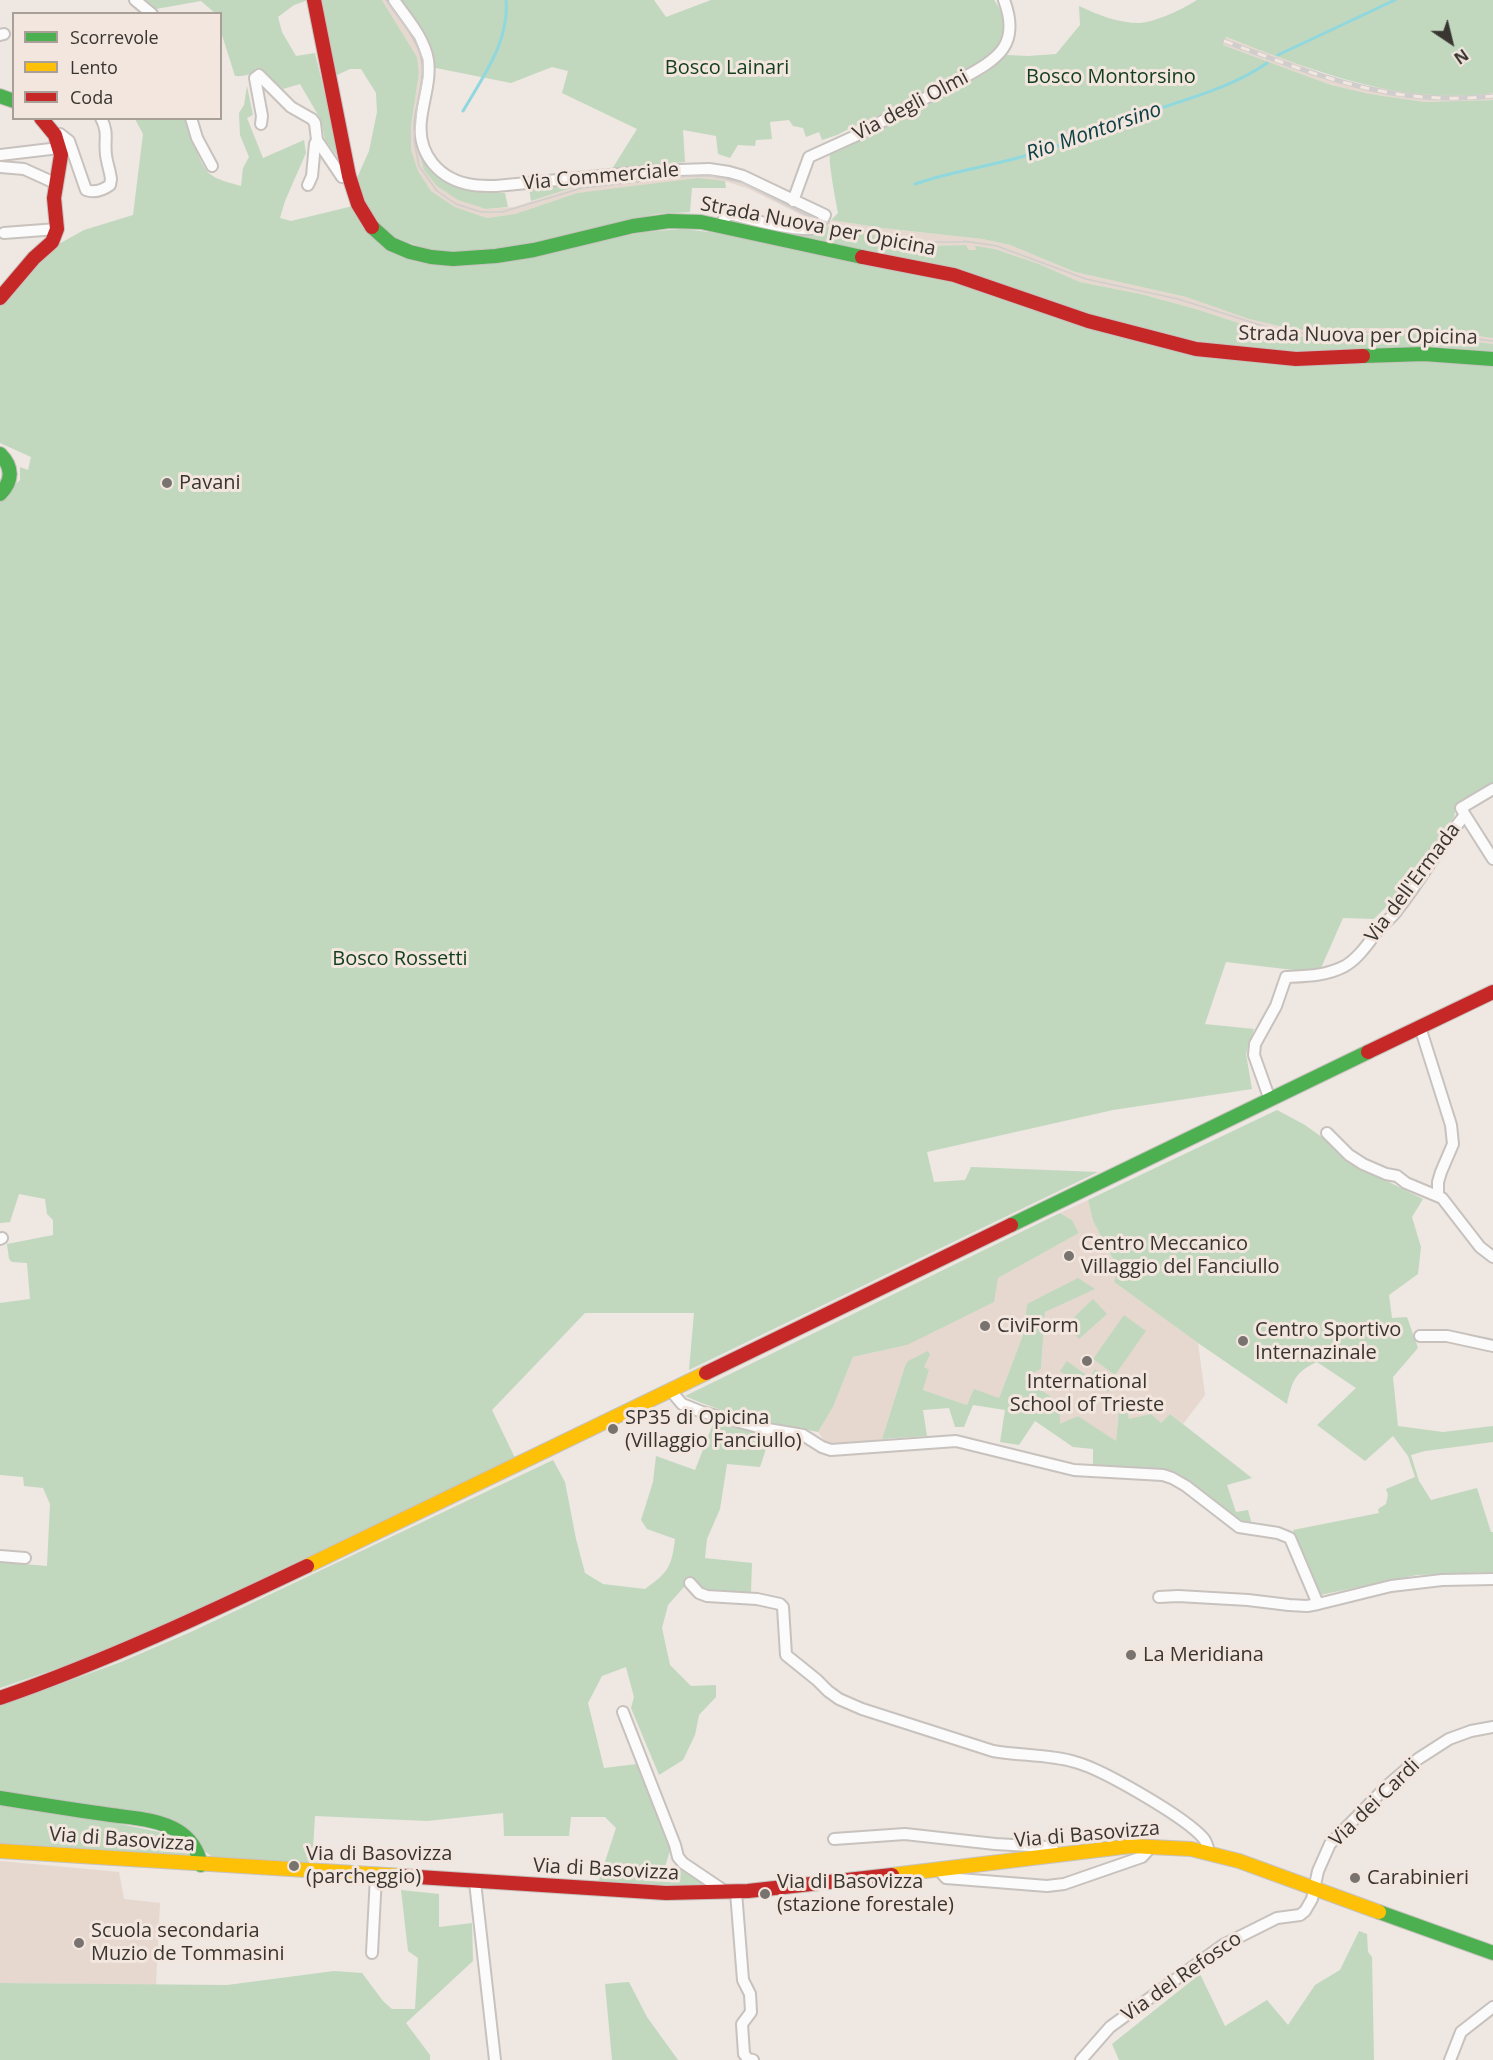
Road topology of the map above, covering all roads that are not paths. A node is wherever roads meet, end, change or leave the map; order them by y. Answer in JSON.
{"nodes":[{"id":1,"x":135,"y":0,"type":"edge"},
{"id":2,"x":314,"y":0,"type":"edge"},
{"id":3,"x":394,"y":0,"type":"edge"},
{"id":4,"x":1004,"y":0,"type":"edge"},
{"id":5,"x":150,"y":12,"type":"edge"},
{"id":6,"x":42,"y":120,"type":"edge"},
{"id":7,"x":102,"y":120,"type":"edge"},
{"id":8,"x":192,"y":120,"type":"edge"},
{"id":9,"x":261,"y":124,"type":"dead end"},
{"id":10,"x":317,"y":140,"type":"junction"},
{"id":11,"x":57,"y":141,"type":"junction"},
{"id":12,"x":0,"y":154,"type":"edge"},
{"id":13,"x":0,"y":166,"type":"edge"},
{"id":14,"x":212,"y":166,"type":"dead end"},
{"id":15,"x":350,"y":175,"type":"junction"},
{"id":16,"x":57,"y":184,"type":"junction"},
{"id":17,"x":308,"y":185,"type":"dead end"},
{"id":18,"x":793,"y":201,"type":"junction"},
{"id":19,"x":722,"y":226,"type":"junction"},
{"id":20,"x":57,"y":229,"type":"junction"},
{"id":21,"x":4,"y":233,"type":"dead end"},
{"id":22,"x":0,"y":298,"type":"edge"},
{"id":23,"x":1493,"y":359,"type":"edge"},
{"id":24,"x":0,"y":454,"type":"edge"},
{"id":25,"x":0,"y":494,"type":"edge"},
{"id":26,"x":1493,"y":789,"type":"edge"},
{"id":27,"x":1465,"y":815,"type":"junction"},
{"id":28,"x":1493,"y":859,"type":"edge"},
{"id":29,"x":1493,"y":992,"type":"edge"},
{"id":30,"x":1420,"y":1027,"type":"junction"},
{"id":31,"x":1270,"y":1100,"type":"junction"},
{"id":32,"x":1327,"y":1133,"type":"dead end"},
{"id":33,"x":1438,"y":1195,"type":"junction"},
{"id":34,"x":1493,"y":1257,"type":"edge"},
{"id":35,"x":1420,"y":1336,"type":"dead end"},
{"id":36,"x":1493,"y":1346,"type":"edge"},
{"id":37,"x":671,"y":1391,"type":"junction"},
{"id":38,"x":0,"y":1556,"type":"edge"},
{"id":39,"x":25,"y":1558,"type":"dead end"},
{"id":40,"x":1493,"y":1579,"type":"edge"},
{"id":41,"x":690,"y":1583,"type":"dead end"},
{"id":42,"x":1159,"y":1597,"type":"dead end"},
{"id":43,"x":1318,"y":1604,"type":"junction"},
{"id":44,"x":0,"y":1698,"type":"edge"},
{"id":45,"x":623,"y":1712,"type":"dead end"},
{"id":46,"x":1493,"y":1727,"type":"edge"},
{"id":47,"x":0,"y":1798,"type":"edge"},
{"id":48,"x":834,"y":1839,"type":"dead end"},
{"id":49,"x":1152,"y":1846,"type":"junction"},
{"id":50,"x":0,"y":1851,"type":"edge"},
{"id":51,"x":1209,"y":1852,"type":"junction"},
{"id":52,"x":1055,"y":1856,"type":"junction"},
{"id":53,"x":201,"y":1865,"type":"junction"},
{"id":54,"x":938,"y":1869,"type":"junction"},
{"id":55,"x":376,"y":1876,"type":"junction"},
{"id":56,"x":475,"y":1882,"type":"junction"},
{"id":57,"x":1313,"y":1888,"type":"junction"},
{"id":58,"x":731,"y":1892,"type":"junction"},
{"id":59,"x":372,"y":1953,"type":"dead end"},
{"id":60,"x":1493,"y":1953,"type":"edge"},
{"id":61,"x":1493,"y":2007,"type":"edge"},
{"id":62,"x":495,"y":2060,"type":"edge"},
{"id":63,"x":753,"y":2060,"type":"edge"},
{"id":64,"x":1081,"y":2060,"type":"edge"},
{"id":65,"x":1450,"y":2060,"type":"edge"}],
"edges":[{"from":1,"to":5,"type":"street"},
{"from":2,"to":15,"type":"main road","name":"Strada Nuova per Opicina"},
{"from":3,"to":18,"type":"street","name":"Via Commerciale"},
{"from":4,"to":18,"type":"street","name":"Via degli Olmi"},
{"from":6,"to":11,"type":"main road"},
{"from":7,"to":11,"type":"street"},
{"from":8,"to":14,"type":"street"},
{"from":9,"to":10,"type":"street"},
{"from":10,"to":15,"type":"street"},
{"from":10,"to":17,"type":"street"},
{"from":11,"to":12,"type":"street"},
{"from":11,"to":16,"type":"main road"},
{"from":13,"to":16,"type":"street"},
{"from":15,"to":19,"type":"main road","name":"Strada Nuova per Opicina"},
{"from":16,"to":20,"type":"main road"},
{"from":18,"to":19,"type":"street","name":"Via Commerciale"},
{"from":19,"to":23,"type":"main road","name":"Strada Nuova per Opicina"},
{"from":20,"to":21,"type":"street"},
{"from":20,"to":22,"type":"main road"},
{"from":24,"to":25,"type":"main road"},
{"from":26,"to":27,"type":"street","name":"Via dell'Ermada"},
{"from":27,"to":28,"type":"street","name":"Via dell'Ermada"},
{"from":27,"to":31,"type":"street","name":"Via dell'Ermada"},
{"from":29,"to":30,"type":"main road"},
{"from":30,"to":31,"type":"main road"},
{"from":30,"to":33,"type":"street"},
{"from":31,"to":37,"type":"main road"},
{"from":32,"to":33,"type":"street"},
{"from":33,"to":34,"type":"street"},
{"from":35,"to":36,"type":"street"},
{"from":37,"to":43,"type":"street"},
{"from":37,"to":44,"type":"main road"},
{"from":38,"to":39,"type":"street"},
{"from":40,"to":43,"type":"street"},
{"from":41,"to":51,"type":"street","name":"Via di Basovizza"},
{"from":42,"to":43,"type":"street"},
{"from":45,"to":58,"type":"street"},
{"from":46,"to":57,"type":"street","name":"Via dei Cardi"},
{"from":47,"to":53,"type":"main road"},
{"from":48,"to":52,"type":"street"},
{"from":49,"to":51,"type":"main road","name":"Via di Basovizza"},
{"from":49,"to":52,"type":"main road","name":"Via di Basovizza"},
{"from":49,"to":54,"type":"street"},
{"from":50,"to":53,"type":"main road","name":"Via di Basovizza"},
{"from":51,"to":57,"type":"main road","name":"Via di Basovizza"},
{"from":52,"to":54,"type":"main road","name":"Via di Basovizza"},
{"from":53,"to":55,"type":"main road","name":"Via di Basovizza"},
{"from":54,"to":58,"type":"main road","name":"Via di Basovizza"},
{"from":55,"to":56,"type":"main road","name":"Via di Basovizza"},
{"from":55,"to":59,"type":"street"},
{"from":56,"to":58,"type":"main road","name":"Via di Basovizza"},
{"from":56,"to":62,"type":"street"},
{"from":57,"to":60,"type":"main road","name":"Via di Basovizza"},
{"from":57,"to":64,"type":"street","name":"Via del Refosco"},
{"from":58,"to":63,"type":"street"},
{"from":61,"to":65,"type":"street"}]}
